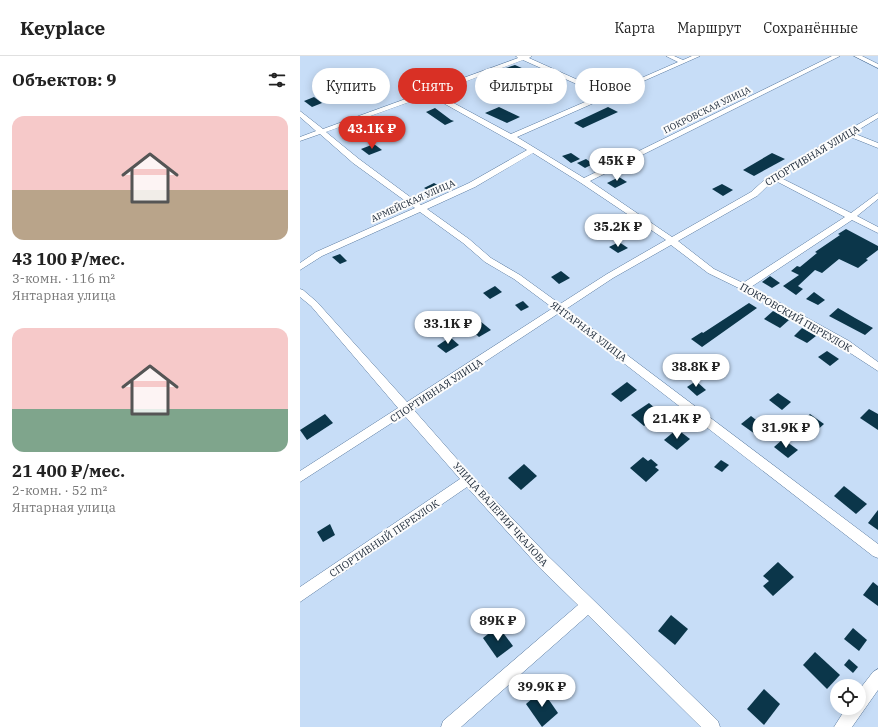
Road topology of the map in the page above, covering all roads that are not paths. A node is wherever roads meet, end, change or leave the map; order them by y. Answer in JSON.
{"nodes":[{"id":1,"x":669,"y":56,"type":"edge"},
{"id":2,"x":697,"y":56,"type":"edge"},
{"id":3,"x":837,"y":56,"type":"edge"},
{"id":4,"x":857,"y":56,"type":"edge"},
{"id":5,"x":523,"y":57,"type":"edge"},
{"id":6,"x":684,"y":62,"type":"junction"},
{"id":7,"x":878,"y":66,"type":"edge"},
{"id":8,"x":645,"y":78,"type":"edge"},
{"id":9,"x":467,"y":79,"type":"edge"},
{"id":10,"x":575,"y":81,"type":"edge"},
{"id":11,"x":398,"y":104,"type":"edge"},
{"id":12,"x":450,"y":104,"type":"edge"},
{"id":13,"x":586,"y":104,"type":"edge"},
{"id":14,"x":300,"y":113,"type":"edge"},
{"id":15,"x":878,"y":115,"type":"edge"},
{"id":16,"x":320,"y":131,"type":"junction"},
{"id":17,"x":848,"y":132,"type":"junction"},
{"id":18,"x":511,"y":137,"type":"junction"},
{"id":19,"x":300,"y":139,"type":"edge"},
{"id":20,"x":878,"y":146,"type":"edge"},
{"id":21,"x":533,"y":150,"type":"junction"},
{"id":22,"x":772,"y":177,"type":"junction"},
{"id":23,"x":584,"y":180,"type":"junction"},
{"id":24,"x":878,"y":195,"type":"edge"},
{"id":25,"x":420,"y":208,"type":"junction"},
{"id":26,"x":851,"y":217,"type":"junction"},
{"id":27,"x":878,"y":230,"type":"edge"},
{"id":28,"x":672,"y":241,"type":"junction"},
{"id":29,"x":300,"y":267,"type":"edge"},
{"id":30,"x":744,"y":287,"type":"junction"},
{"id":31,"x":300,"y":292,"type":"edge"},
{"id":32,"x":560,"y":309,"type":"junction"},
{"id":33,"x":878,"y":367,"type":"edge"},
{"id":34,"x":407,"y":409,"type":"junction"},
{"id":35,"x":300,"y":478,"type":"edge"},
{"id":36,"x":468,"y":480,"type":"junction"},
{"id":37,"x":878,"y":552,"type":"edge"},
{"id":38,"x":300,"y":596,"type":"edge"},
{"id":39,"x":588,"y":605,"type":"junction"},
{"id":40,"x":878,"y":677,"type":"edge"},
{"id":41,"x":866,"y":693,"type":"edge"},
{"id":42,"x":851,"y":715,"type":"edge"},
{"id":43,"x":449,"y":727,"type":"edge"},
{"id":44,"x":712,"y":727,"type":"edge"},
{"id":45,"x":842,"y":727,"type":"edge"}],
"edges":[{"from":1,"to":6,"type":"street"},
{"from":2,"to":6,"type":"street"},
{"from":3,"to":23,"type":"street","name":"ПОКРОВСКАЯ УЛИЦА"},
{"from":4,"to":7,"type":"street"},
{"from":5,"to":9,"type":"street"},
{"from":5,"to":10,"type":"street"},
{"from":6,"to":8,"type":"street"},
{"from":11,"to":16,"type":"street"},
{"from":12,"to":18,"type":"street","name":"ПОКРОВСКИЙ ПЕРЕУЛОК"},
{"from":13,"to":18,"type":"street"},
{"from":14,"to":16,"type":"street","name":"ЯНТАРНАЯ УЛИЦА"},
{"from":15,"to":17,"type":"street","name":"СПОРТИВНАЯ УЛИЦА"},
{"from":16,"to":19,"type":"street"},
{"from":16,"to":25,"type":"street","name":"ЯНТАРНАЯ УЛИЦА"},
{"from":17,"to":20,"type":"street"},
{"from":17,"to":22,"type":"street","name":"СПОРТИВНАЯ УЛИЦА"},
{"from":18,"to":21,"type":"street","name":"ПОКРОВСКИЙ ПЕРЕУЛОК"},
{"from":21,"to":23,"type":"street","name":"ПОКРОВСКИЙ ПЕРЕУЛОК"},
{"from":21,"to":25,"type":"street","name":"АРМЕЙСКАЯ УЛИЦА"},
{"from":22,"to":26,"type":"street"},
{"from":22,"to":28,"type":"street","name":"СПОРТИВНАЯ УЛИЦА"},
{"from":23,"to":28,"type":"street","name":"ПОКРОВСКИЙ ПЕРЕУЛОК"},
{"from":24,"to":26,"type":"street"},
{"from":25,"to":29,"type":"street","name":"АРМЕЙСКАЯ УЛИЦА"},
{"from":25,"to":32,"type":"street","name":"ЯНТАРНАЯ УЛИЦА"},
{"from":26,"to":27,"type":"street"},
{"from":26,"to":30,"type":"street"},
{"from":28,"to":30,"type":"street","name":"ПОКРОВСКИЙ ПЕРЕУЛОК"},
{"from":28,"to":32,"type":"street","name":"СПОРТИВНАЯ УЛИЦА"},
{"from":30,"to":33,"type":"street","name":"ПОКРОВСКИЙ ПЕРЕУЛОК"},
{"from":31,"to":34,"type":"street","name":"УЛИЦА ВАЛЕРИЯ ЧКАЛОВА"},
{"from":32,"to":34,"type":"street","name":"СПОРТИВНАЯ УЛИЦА"},
{"from":32,"to":37,"type":"street","name":"ЯНТАРНАЯ УЛИЦА"},
{"from":34,"to":35,"type":"street","name":"СПОРТИВНАЯ УЛИЦА"},
{"from":34,"to":36,"type":"street","name":"УЛИЦА ВАЛЕРИЯ ЧКАЛОВА"},
{"from":36,"to":38,"type":"street","name":"СПОРТИВНЫЙ ПЕРЕУЛОК"},
{"from":36,"to":39,"type":"street","name":"УЛИЦА ВАЛЕРИЯ ЧКАЛОВА"},
{"from":39,"to":43,"type":"street"},
{"from":39,"to":44,"type":"street","name":"УЛИЦА ВАЛЕРИЯ ЧКАЛОВА"},
{"from":40,"to":41,"type":"street"},
{"from":42,"to":45,"type":"street"}]}
